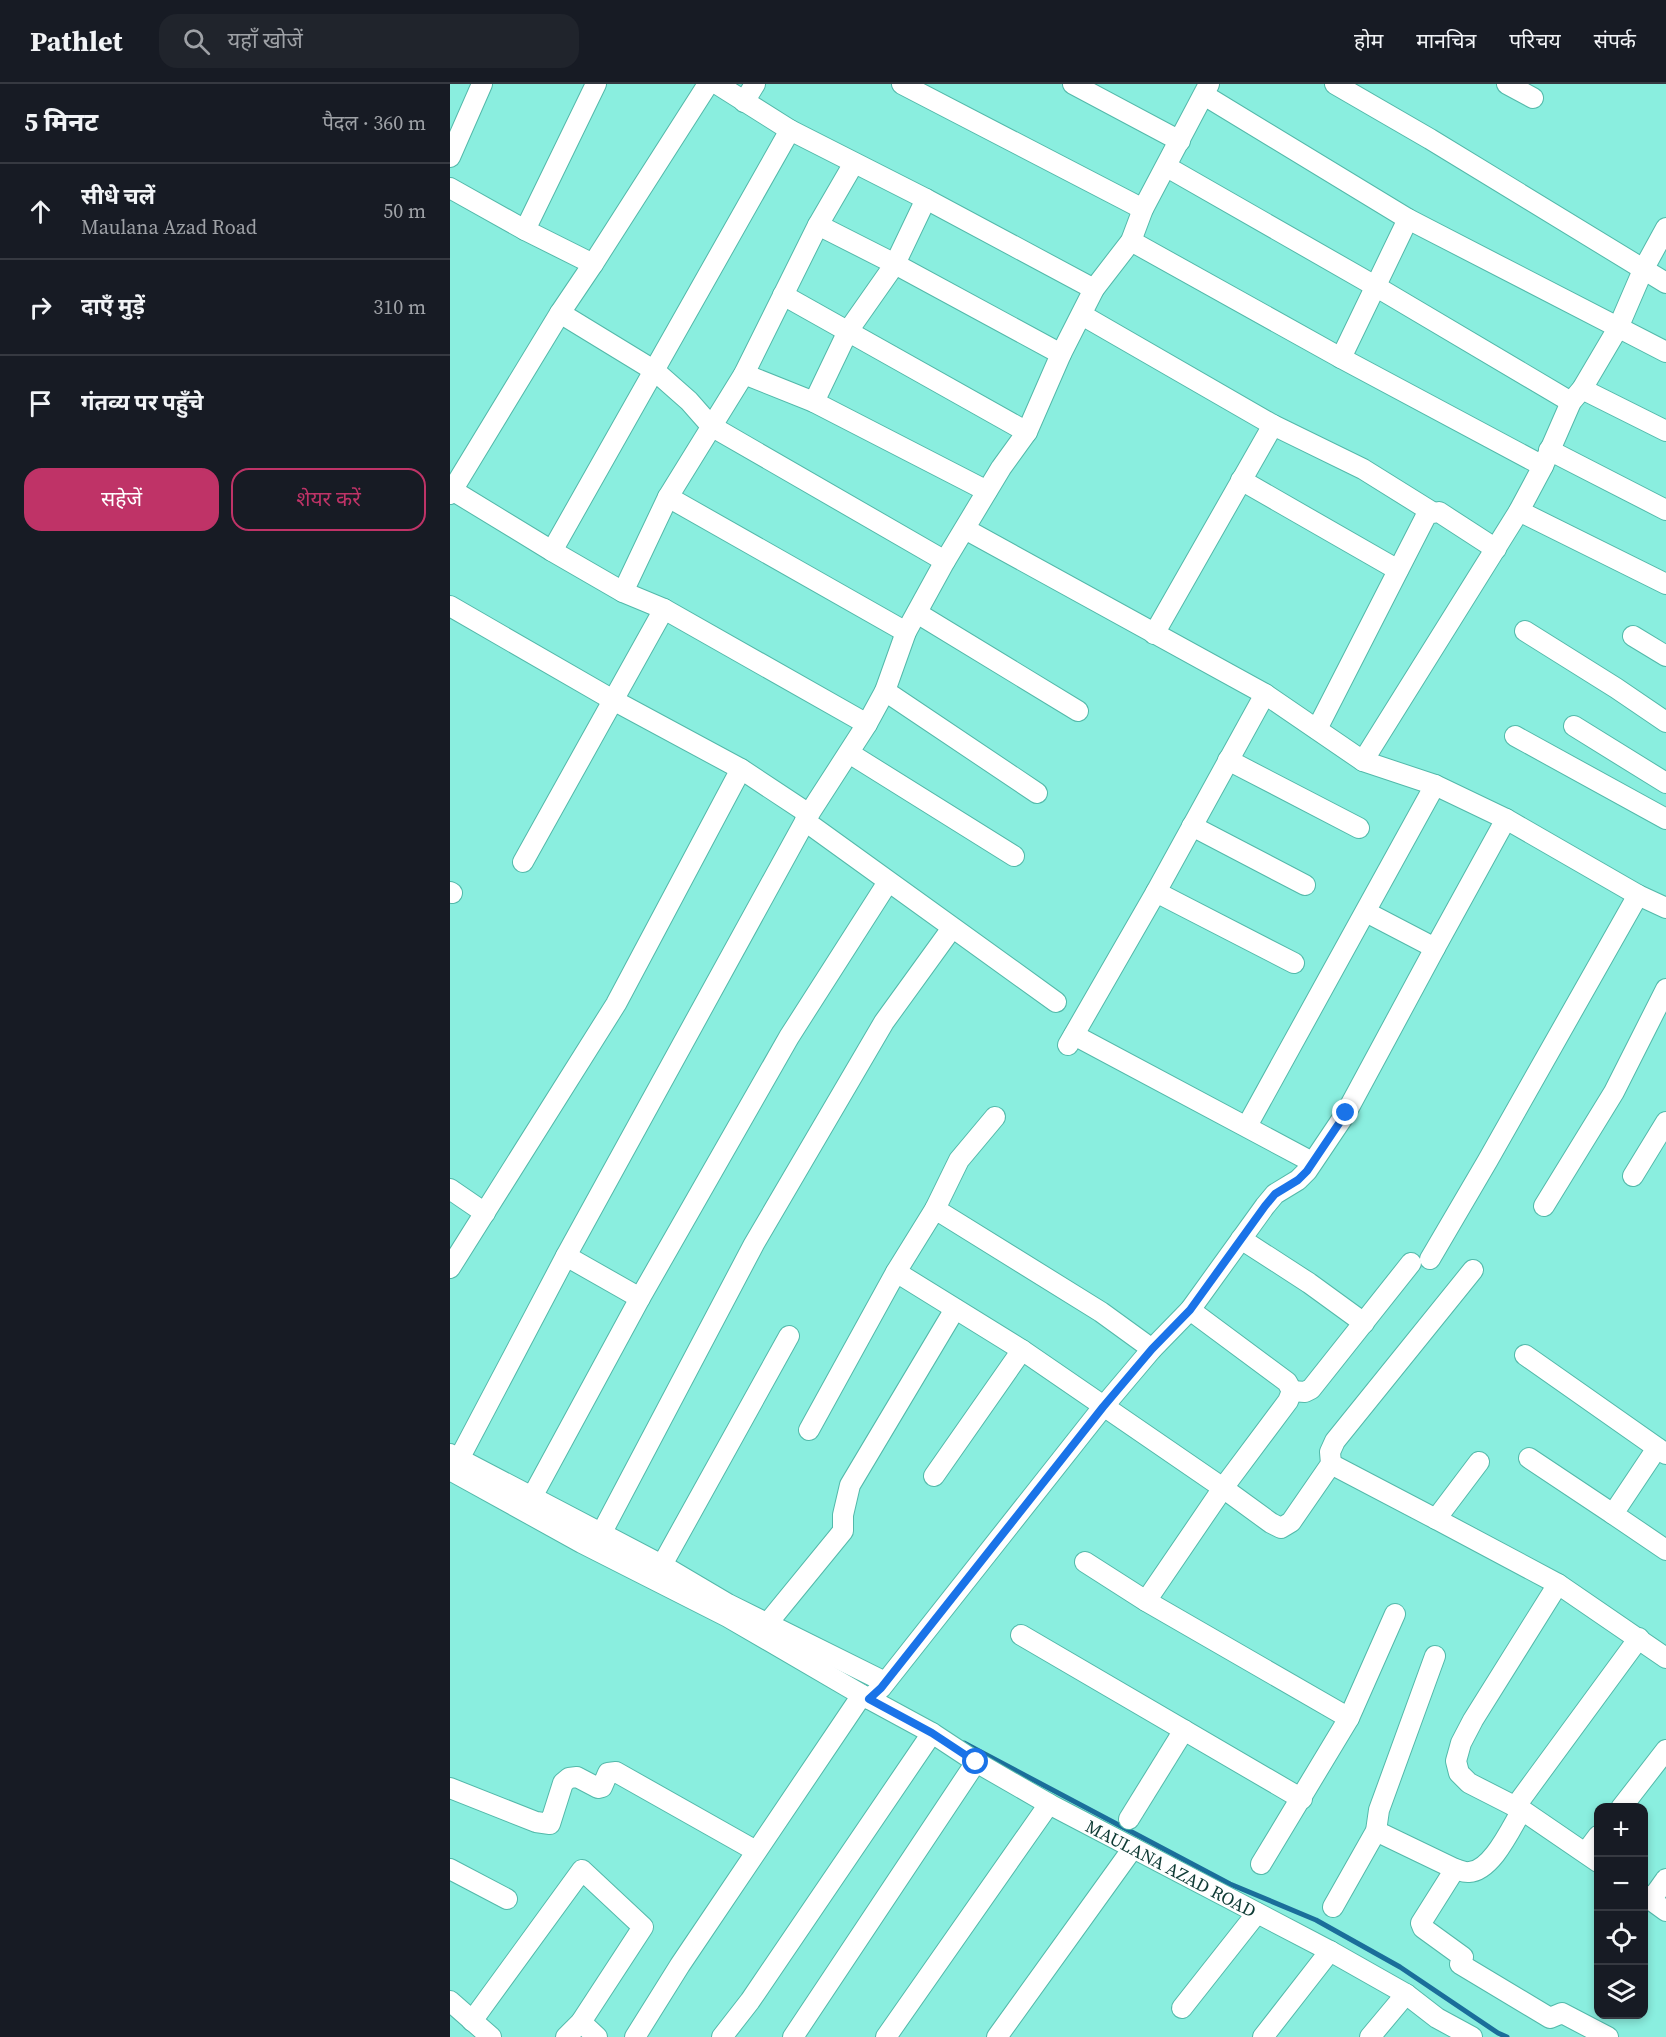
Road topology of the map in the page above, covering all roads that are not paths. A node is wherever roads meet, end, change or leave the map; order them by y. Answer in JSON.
{"nodes":[{"id":1,"x":482,"y":84,"type":"edge"},
{"id":2,"x":596,"y":84,"type":"edge"},
{"id":3,"x":708,"y":84,"type":"edge"},
{"id":4,"x":717,"y":84,"type":"edge"},
{"id":5,"x":755,"y":84,"type":"edge"},
{"id":6,"x":902,"y":84,"type":"edge"},
{"id":7,"x":1073,"y":84,"type":"edge"},
{"id":8,"x":1335,"y":84,"type":"edge"},
{"id":9,"x":1507,"y":84,"type":"edge"},
{"id":10,"x":1206,"y":89,"type":"edge"},
{"id":11,"x":1533,"y":98,"type":"dead end"},
{"id":12,"x":744,"y":102,"type":"junction"},
{"id":13,"x":790,"y":130,"type":"junction"},
{"id":14,"x":1180,"y":141,"type":"junction"},
{"id":15,"x":450,"y":157,"type":"edge"},
{"id":16,"x":854,"y":164,"type":"junction"},
{"id":17,"x":1167,"y":167,"type":"junction"},
{"id":18,"x":450,"y":188,"type":"edge"},
{"id":19,"x":926,"y":199,"type":"junction"},
{"id":20,"x":1143,"y":209,"type":"junction"},
{"id":21,"x":1408,"y":219,"type":"junction"},
{"id":22,"x":818,"y":225,"type":"junction"},
{"id":23,"x":1666,"y":228,"type":"edge"},
{"id":24,"x":525,"y":230,"type":"junction"},
{"id":25,"x":1131,"y":240,"type":"junction"},
{"id":26,"x":593,"y":264,"type":"junction"},
{"id":27,"x":895,"y":264,"type":"junction"},
{"id":28,"x":1643,"y":270,"type":"junction"},
{"id":29,"x":1666,"y":283,"type":"edge"},
{"id":30,"x":1375,"y":286,"type":"junction"},
{"id":31,"x":1094,"y":289,"type":"junction"},
{"id":32,"x":783,"y":295,"type":"junction"},
{"id":33,"x":560,"y":313,"type":"junction"},
{"id":34,"x":1082,"y":315,"type":"junction"},
{"id":35,"x":1618,"y":328,"type":"junction"},
{"id":36,"x":848,"y":331,"type":"junction"},
{"id":37,"x":1666,"y":352,"type":"edge"},
{"id":38,"x":1061,"y":354,"type":"junction"},
{"id":39,"x":1341,"y":358,"type":"junction"},
{"id":40,"x":655,"y":371,"type":"junction"},
{"id":41,"x":744,"y":374,"type":"junction"},
{"id":42,"x":1576,"y":395,"type":"junction"},
{"id":43,"x":814,"y":402,"type":"junction"},
{"id":44,"x":1273,"y":425,"type":"junction"},
{"id":45,"x":711,"y":426,"type":"junction"},
{"id":46,"x":1666,"y":431,"type":"edge"},
{"id":47,"x":1027,"y":432,"type":"junction"},
{"id":48,"x":1546,"y":458,"type":"junction"},
{"id":49,"x":1241,"y":480,"type":"junction"},
{"id":50,"x":451,"y":492,"type":"edge"},
{"id":51,"x":987,"y":492,"type":"junction"},
{"id":52,"x":668,"y":497,"type":"junction"},
{"id":53,"x":1666,"y":510,"type":"edge"},
{"id":54,"x":1519,"y":511,"type":"junction"},
{"id":55,"x":1432,"y":512,"type":"junction"},
{"id":56,"x":965,"y":529,"type":"junction"},
{"id":57,"x":1496,"y":549,"type":"junction"},
{"id":58,"x":552,"y":551,"type":"junction"},
{"id":59,"x":945,"y":561,"type":"junction"},
{"id":60,"x":1398,"y":570,"type":"junction"},
{"id":61,"x":1666,"y":584,"type":"edge"},
{"id":62,"x":623,"y":592,"type":"junction"},
{"id":63,"x":450,"y":606,"type":"edge"},
{"id":64,"x":664,"y":609,"type":"junction"},
{"id":65,"x":917,"y":613,"type":"junction"},
{"id":66,"x":1525,"y":631,"type":"dead end"},
{"id":67,"x":906,"y":632,"type":"junction"},
{"id":68,"x":1154,"y":634,"type":"junction"},
{"id":69,"x":1633,"y":636,"type":"dead end"},
{"id":70,"x":1666,"y":656,"type":"edge"},
{"id":71,"x":885,"y":691,"type":"junction"},
{"id":72,"x":1264,"y":694,"type":"junction"},
{"id":73,"x":613,"y":700,"type":"junction"},
{"id":74,"x":1077,"y":711,"type":"dead end"},
{"id":75,"x":1666,"y":722,"type":"edge"},
{"id":76,"x":867,"y":724,"type":"junction"},
{"id":77,"x":1574,"y":726,"type":"dead end"},
{"id":78,"x":1317,"y":729,"type":"junction"},
{"id":79,"x":1515,"y":736,"type":"dead end"},
{"id":80,"x":849,"y":753,"type":"junction"},
{"id":81,"x":1228,"y":760,"type":"junction"},
{"id":82,"x":1364,"y":761,"type":"junction"},
{"id":83,"x":741,"y":769,"type":"junction"},
{"id":84,"x":1666,"y":783,"type":"edge"},
{"id":85,"x":1435,"y":785,"type":"junction"},
{"id":86,"x":1037,"y":793,"type":"dead end"},
{"id":87,"x":807,"y":818,"type":"junction"},
{"id":88,"x":1506,"y":819,"type":"junction"},
{"id":89,"x":1666,"y":819,"type":"edge"},
{"id":90,"x":1192,"y":826,"type":"junction"},
{"id":91,"x":1359,"y":828,"type":"dead end"},
{"id":92,"x":1014,"y":856,"type":"dead end"},
{"id":93,"x":523,"y":862,"type":"dead end"},
{"id":94,"x":888,"y":882,"type":"junction"},
{"id":95,"x":1305,"y":885,"type":"dead end"},
{"id":96,"x":1156,"y":892,"type":"junction"},
{"id":97,"x":1638,"y":895,"type":"junction"},
{"id":98,"x":1666,"y":908,"type":"edge"},
{"id":99,"x":1366,"y":912,"type":"junction"},
{"id":100,"x":952,"y":928,"type":"junction"},
{"id":101,"x":1435,"y":948,"type":"junction"},
{"id":102,"x":1294,"y":963,"type":"dead end"},
{"id":103,"x":1666,"y":989,"type":"edge"},
{"id":104,"x":1056,"y":1002,"type":"dead end"},
{"id":105,"x":994,"y":1117,"type":"dead end"},
{"id":106,"x":1666,"y":1122,"type":"edge"},
{"id":107,"x":1247,"y":1126,"type":"junction"},
{"id":108,"x":1312,"y":1162,"type":"junction"},
{"id":109,"x":1633,"y":1176,"type":"dead end"},
{"id":110,"x":450,"y":1189,"type":"edge"},
{"id":111,"x":1544,"y":1206,"type":"dead end"},
{"id":112,"x":935,"y":1209,"type":"junction"},
{"id":113,"x":485,"y":1213,"type":"junction"},
{"id":114,"x":1241,"y":1239,"type":"junction"},
{"id":115,"x":566,"y":1256,"type":"junction"},
{"id":116,"x":450,"y":1268,"type":"edge"},
{"id":117,"x":1473,"y":1270,"type":"dead end"},
{"id":118,"x":896,"y":1272,"type":"junction"},
{"id":119,"x":640,"y":1298,"type":"junction"},
{"id":120,"x":955,"y":1309,"type":"junction"},
{"id":121,"x":1190,"y":1310,"type":"junction"},
{"id":122,"x":1364,"y":1323,"type":"junction"},
{"id":123,"x":789,"y":1336,"type":"dead end"},
{"id":124,"x":1152,"y":1349,"type":"junction"},
{"id":125,"x":1022,"y":1350,"type":"junction"},
{"id":126,"x":1525,"y":1355,"type":"dead end"},
{"id":127,"x":1292,"y":1391,"type":"junction"},
{"id":128,"x":1103,"y":1407,"type":"junction"},
{"id":129,"x":809,"y":1430,"type":"dead end"},
{"id":130,"x":1661,"y":1451,"type":"edge"},
{"id":131,"x":1529,"y":1458,"type":"dead end"},
{"id":132,"x":453,"y":1461,"type":"edge"},
{"id":133,"x":1479,"y":1462,"type":"dead end"},
{"id":134,"x":1331,"y":1464,"type":"junction"},
{"id":135,"x":934,"y":1476,"type":"dead end"},
{"id":136,"x":1223,"y":1488,"type":"junction"},
{"id":137,"x":532,"y":1497,"type":"junction"},
{"id":138,"x":1613,"y":1514,"type":"junction"},
{"id":139,"x":1436,"y":1519,"type":"junction"},
{"id":140,"x":601,"y":1534,"type":"junction"},
{"id":141,"x":1666,"y":1550,"type":"edge"},
{"id":142,"x":1085,"y":1562,"type":"dead end"},
{"id":143,"x":662,"y":1565,"type":"junction"},
{"id":144,"x":1558,"y":1584,"type":"junction"},
{"id":145,"x":1146,"y":1601,"type":"junction"},
{"id":146,"x":1395,"y":1614,"type":"dead end"},
{"id":147,"x":767,"y":1624,"type":"junction"},
{"id":148,"x":1020,"y":1635,"type":"dead end"},
{"id":149,"x":1639,"y":1638,"type":"junction"},
{"id":150,"x":1435,"y":1656,"type":"dead end"},
{"id":151,"x":1666,"y":1658,"type":"edge"},
{"id":152,"x":874,"y":1692,"type":"junction"},
{"id":153,"x":1349,"y":1718,"type":"junction"},
{"id":154,"x":1184,"y":1730,"type":"junction"},
{"id":155,"x":932,"y":1733,"type":"junction"},
{"id":156,"x":1666,"y":1750,"type":"edge"},
{"id":157,"x":976,"y":1762,"type":"junction"},
{"id":158,"x":450,"y":1788,"type":"edge"},
{"id":159,"x":1302,"y":1798,"type":"junction"},
{"id":160,"x":1625,"y":1803,"type":"edge"},
{"id":161,"x":1049,"y":1804,"type":"junction"},
{"id":162,"x":1518,"y":1808,"type":"junction"},
{"id":163,"x":1129,"y":1819,"type":"dead end"},
{"id":164,"x":1376,"y":1831,"type":"junction"},
{"id":165,"x":1133,"y":1848,"type":"junction"},
{"id":166,"x":756,"y":1851,"type":"junction"},
{"id":167,"x":1592,"y":1857,"type":"edge"},
{"id":168,"x":1261,"y":1864,"type":"dead end"},
{"id":169,"x":450,"y":1869,"type":"edge"},
{"id":170,"x":1455,"y":1869,"type":"junction"},
{"id":171,"x":1666,"y":1879,"type":"edge"},
{"id":172,"x":507,"y":1899,"type":"dead end"},
{"id":173,"x":1654,"y":1902,"type":"edge"},
{"id":174,"x":1333,"y":1908,"type":"dead end"},
{"id":175,"x":1257,"y":1914,"type":"junction"},
{"id":176,"x":1330,"y":1951,"type":"junction"},
{"id":177,"x":1406,"y":1994,"type":"junction"},
{"id":178,"x":450,"y":2001,"type":"edge"},
{"id":179,"x":1182,"y":2008,"type":"dead end"},
{"id":180,"x":472,"y":2020,"type":"junction"},
{"id":181,"x":580,"y":2022,"type":"junction"},
{"id":182,"x":490,"y":2037,"type":"edge"},
{"id":183,"x":566,"y":2037,"type":"edge"},
{"id":184,"x":597,"y":2037,"type":"edge"},
{"id":185,"x":635,"y":2037,"type":"edge"},
{"id":186,"x":722,"y":2037,"type":"edge"},
{"id":187,"x":793,"y":2037,"type":"edge"},
{"id":188,"x":886,"y":2037,"type":"edge"},
{"id":189,"x":997,"y":2037,"type":"edge"},
{"id":190,"x":1263,"y":2037,"type":"edge"},
{"id":191,"x":1370,"y":2037,"type":"edge"},
{"id":192,"x":1472,"y":2037,"type":"edge"},
{"id":193,"x":1608,"y":2037,"type":"edge"}],
"edges":[{"from":1,"to":15,"type":"street"},
{"from":2,"to":24,"type":"street"},
{"from":3,"to":26,"type":"street"},
{"from":4,"to":12,"type":"street"},
{"from":5,"to":12,"type":"street"},
{"from":6,"to":20,"type":"street"},
{"from":7,"to":14,"type":"street"},
{"from":8,"to":28,"type":"street"},
{"from":9,"to":11,"type":"street"},
{"from":10,"to":14,"type":"street"},
{"from":10,"to":21,"type":"street"},
{"from":12,"to":13,"type":"street"},
{"from":13,"to":16,"type":"street"},
{"from":13,"to":40,"type":"street"},
{"from":14,"to":17,"type":"street"},
{"from":16,"to":19,"type":"street"},
{"from":16,"to":22,"type":"street"},
{"from":17,"to":20,"type":"street"},
{"from":17,"to":30,"type":"street"},
{"from":18,"to":24,"type":"street"},
{"from":19,"to":27,"type":"street"},
{"from":19,"to":31,"type":"street"},
{"from":20,"to":25,"type":"street"},
{"from":21,"to":30,"type":"street"},
{"from":21,"to":35,"type":"street"},
{"from":22,"to":27,"type":"street"},
{"from":22,"to":32,"type":"street"},
{"from":23,"to":28,"type":"street"},
{"from":24,"to":26,"type":"street"},
{"from":25,"to":31,"type":"street"},
{"from":25,"to":39,"type":"street"},
{"from":26,"to":33,"type":"street"},
{"from":27,"to":36,"type":"street"},
{"from":27,"to":38,"type":"street"},
{"from":28,"to":29,"type":"street"},
{"from":28,"to":35,"type":"street"},
{"from":30,"to":39,"type":"street"},
{"from":30,"to":42,"type":"street"},
{"from":31,"to":34,"type":"street"},
{"from":32,"to":36,"type":"street"},
{"from":32,"to":41,"type":"street"},
{"from":33,"to":40,"type":"street"},
{"from":33,"to":50,"type":"street"},
{"from":34,"to":38,"type":"street"},
{"from":34,"to":44,"type":"street"},
{"from":35,"to":37,"type":"street"},
{"from":35,"to":42,"type":"street"},
{"from":36,"to":43,"type":"street"},
{"from":36,"to":47,"type":"street"},
{"from":38,"to":47,"type":"street"},
{"from":39,"to":48,"type":"street"},
{"from":40,"to":45,"type":"street"},
{"from":40,"to":58,"type":"street"},
{"from":41,"to":43,"type":"street"},
{"from":41,"to":45,"type":"street"},
{"from":42,"to":46,"type":"street"},
{"from":42,"to":48,"type":"street"},
{"from":43,"to":51,"type":"street"},
{"from":44,"to":49,"type":"street"},
{"from":44,"to":55,"type":"street"},
{"from":45,"to":52,"type":"street"},
{"from":45,"to":59,"type":"street"},
{"from":47,"to":51,"type":"street"},
{"from":48,"to":53,"type":"street"},
{"from":48,"to":54,"type":"street"},
{"from":49,"to":60,"type":"street"},
{"from":49,"to":68,"type":"street"},
{"from":50,"to":58,"type":"street"},
{"from":51,"to":56,"type":"street"},
{"from":52,"to":62,"type":"street"},
{"from":52,"to":67,"type":"street"},
{"from":54,"to":57,"type":"street"},
{"from":54,"to":61,"type":"street"},
{"from":55,"to":57,"type":"street"},
{"from":55,"to":60,"type":"street"},
{"from":56,"to":59,"type":"street"},
{"from":56,"to":68,"type":"street"},
{"from":57,"to":82,"type":"street"},
{"from":58,"to":62,"type":"street"},
{"from":59,"to":65,"type":"street"},
{"from":60,"to":78,"type":"street"},
{"from":62,"to":64,"type":"street"},
{"from":63,"to":73,"type":"street"},
{"from":64,"to":73,"type":"street"},
{"from":64,"to":76,"type":"street"},
{"from":65,"to":67,"type":"street"},
{"from":65,"to":74,"type":"street"},
{"from":66,"to":75,"type":"street"},
{"from":67,"to":71,"type":"street"},
{"from":68,"to":72,"type":"street"},
{"from":69,"to":70,"type":"street"},
{"from":71,"to":76,"type":"street"},
{"from":71,"to":86,"type":"street"},
{"from":72,"to":78,"type":"street"},
{"from":72,"to":81,"type":"street"},
{"from":73,"to":83,"type":"street"},
{"from":73,"to":93,"type":"street"},
{"from":76,"to":80,"type":"street"},
{"from":77,"to":84,"type":"street"},
{"from":78,"to":82,"type":"street"},
{"from":79,"to":89,"type":"street"},
{"from":80,"to":87,"type":"street"},
{"from":80,"to":92,"type":"street"},
{"from":81,"to":90,"type":"street"},
{"from":81,"to":91,"type":"street"},
{"from":82,"to":85,"type":"street"},
{"from":83,"to":87,"type":"street"},
{"from":83,"to":113,"type":"street"},
{"from":85,"to":88,"type":"street"},
{"from":85,"to":99,"type":"street"},
{"from":87,"to":94,"type":"street"},
{"from":87,"to":115,"type":"street"},
{"from":88,"to":97,"type":"street"},
{"from":88,"to":101,"type":"street"},
{"from":90,"to":95,"type":"street"},
{"from":90,"to":96,"type":"street"},
{"from":94,"to":100,"type":"street"},
{"from":94,"to":119,"type":"street"},
{"from":96,"to":102,"type":"street"},
{"from":96,"to":107,"type":"street"},
{"from":97,"to":98,"type":"street"},
{"from":97,"to":122,"type":"street"},
{"from":99,"to":101,"type":"street"},
{"from":99,"to":107,"type":"street"},
{"from":100,"to":104,"type":"street"},
{"from":100,"to":140,"type":"street"},
{"from":101,"to":108,"type":"street"},
{"from":103,"to":111,"type":"street"},
{"from":105,"to":112,"type":"street"},
{"from":106,"to":109,"type":"street"},
{"from":107,"to":108,"type":"street"},
{"from":108,"to":114,"type":"street"},
{"from":110,"to":113,"type":"street"},
{"from":112,"to":118,"type":"street"},
{"from":112,"to":124,"type":"street"},
{"from":113,"to":116,"type":"street"},
{"from":114,"to":121,"type":"street"},
{"from":114,"to":122,"type":"street"},
{"from":115,"to":119,"type":"street"},
{"from":115,"to":132,"type":"street"},
{"from":117,"to":134,"type":"street"},
{"from":118,"to":120,"type":"street"},
{"from":118,"to":129,"type":"street"},
{"from":119,"to":137,"type":"street"},
{"from":120,"to":125,"type":"street"},
{"from":120,"to":147,"type":"street"},
{"from":121,"to":124,"type":"street"},
{"from":121,"to":127,"type":"street"},
{"from":122,"to":127,"type":"street"},
{"from":123,"to":143,"type":"street"},
{"from":124,"to":128,"type":"street"},
{"from":125,"to":128,"type":"street"},
{"from":125,"to":135,"type":"street"},
{"from":126,"to":130,"type":"street"},
{"from":127,"to":136,"type":"street"},
{"from":128,"to":136,"type":"street"},
{"from":128,"to":152,"type":"street"},
{"from":130,"to":138,"type":"street"},
{"from":131,"to":138,"type":"street"},
{"from":132,"to":137,"type":"street"},
{"from":132,"to":152,"type":"street"},
{"from":133,"to":139,"type":"street"},
{"from":134,"to":136,"type":"street"},
{"from":134,"to":139,"type":"street"},
{"from":136,"to":145,"type":"street"},
{"from":137,"to":140,"type":"street"},
{"from":138,"to":141,"type":"street"},
{"from":139,"to":144,"type":"street"},
{"from":140,"to":143,"type":"street"},
{"from":142,"to":145,"type":"street"},
{"from":143,"to":147,"type":"street"},
{"from":144,"to":149,"type":"street"},
{"from":144,"to":162,"type":"street"},
{"from":145,"to":153,"type":"street"},
{"from":146,"to":153,"type":"street"},
{"from":147,"to":152,"type":"street"},
{"from":148,"to":154,"type":"street"},
{"from":149,"to":151,"type":"street"},
{"from":149,"to":162,"type":"street"},
{"from":150,"to":164,"type":"street"},
{"from":152,"to":155,"type":"street","name":"MAULANA AZAD ROAD"},
{"from":152,"to":166,"type":"street"},
{"from":153,"to":159,"type":"street"},
{"from":154,"to":159,"type":"street"},
{"from":154,"to":163,"type":"street"},
{"from":155,"to":157,"type":"street","name":"MAULANA AZAD ROAD"},
{"from":155,"to":186,"type":"street"},
{"from":156,"to":160,"type":"street"},
{"from":157,"to":161,"type":"street","name":"MAULANA AZAD ROAD"},
{"from":157,"to":187,"type":"street"},
{"from":158,"to":166,"type":"street"},
{"from":159,"to":168,"type":"street"},
{"from":161,"to":165,"type":"street","name":"MAULANA AZAD ROAD"},
{"from":161,"to":188,"type":"street"},
{"from":162,"to":167,"type":"street"},
{"from":162,"to":170,"type":"street"},
{"from":164,"to":170,"type":"street"},
{"from":164,"to":174,"type":"street"},
{"from":165,"to":175,"type":"street","name":"MAULANA AZAD ROAD"},
{"from":165,"to":189,"type":"street"},
{"from":166,"to":185,"type":"street"},
{"from":169,"to":172,"type":"street"},
{"from":170,"to":193,"type":"street"},
{"from":171,"to":173,"type":"street"},
{"from":175,"to":176,"type":"street","name":"MAULANA AZAD ROAD"},
{"from":175,"to":179,"type":"street"},
{"from":176,"to":177,"type":"street","name":"MAULANA AZAD ROAD"},
{"from":176,"to":190,"type":"street"},
{"from":177,"to":191,"type":"street"},
{"from":177,"to":192,"type":"street","name":"MAULANA AZAD ROAD"},
{"from":178,"to":180,"type":"street"},
{"from":180,"to":181,"type":"street"},
{"from":180,"to":182,"type":"street"},
{"from":181,"to":183,"type":"street"},
{"from":181,"to":184,"type":"street"}]}
